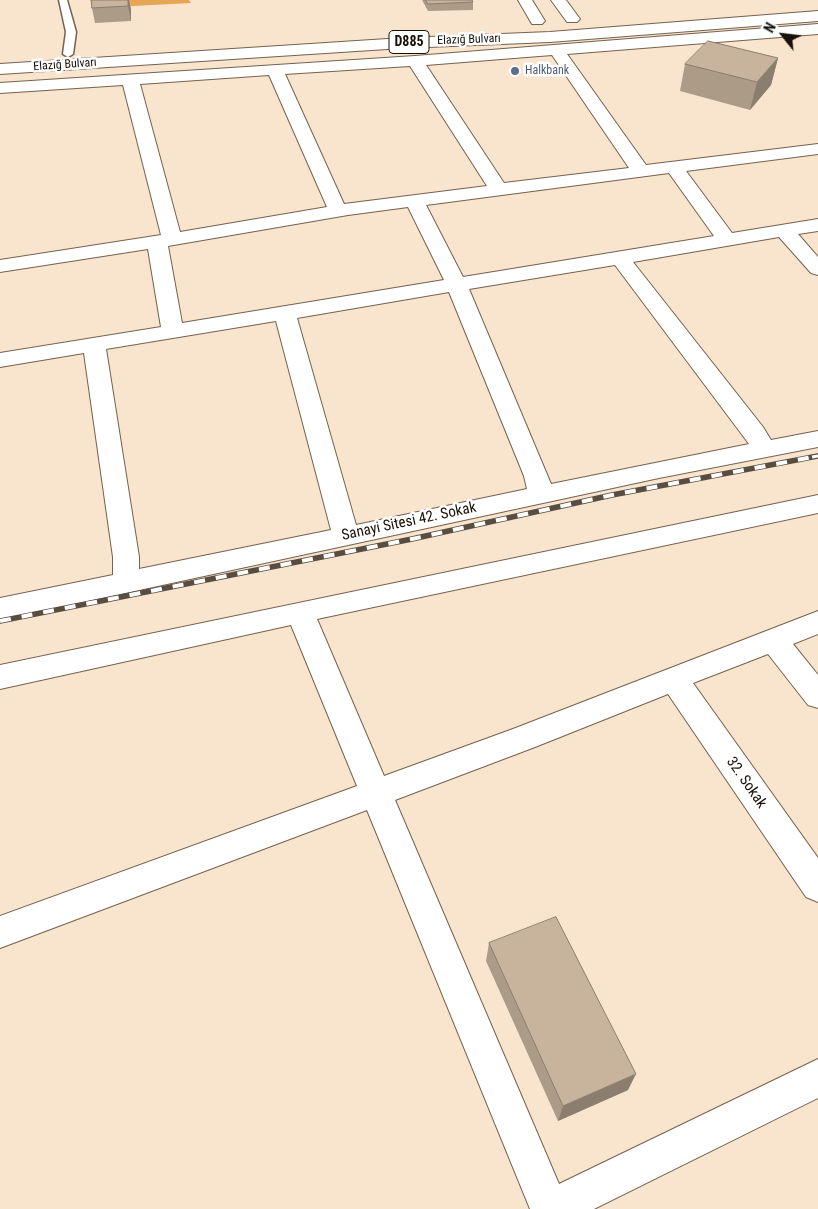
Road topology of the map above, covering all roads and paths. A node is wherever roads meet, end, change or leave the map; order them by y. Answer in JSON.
{"nodes":[{"id":1,"x":63,"y":0,"type":"edge"},
{"id":2,"x":525,"y":0,"type":"edge"},
{"id":3,"x":558,"y":0,"type":"edge"},
{"id":4,"x":818,"y":16,"type":"edge"},
{"id":5,"x":592,"y":17,"type":"dead end"},
{"id":6,"x":572,"y":19,"type":"junction"},
{"id":7,"x":537,"y":21,"type":"junction"},
{"id":8,"x":518,"y":22,"type":"dead end"},
{"id":9,"x":488,"y":24,"type":"dead end"},
{"id":10,"x":818,"y":29,"type":"edge"},
{"id":11,"x":557,"y":51,"type":"junction"},
{"id":12,"x":68,"y":54,"type":"junction"},
{"id":13,"x":0,"y":58,"type":"edge"},
{"id":14,"x":415,"y":61,"type":"junction"},
{"id":15,"x":0,"y":69,"type":"edge"},
{"id":16,"x":275,"y":71,"type":"junction"},
{"id":17,"x":130,"y":79,"type":"junction"},
{"id":18,"x":0,"y":88,"type":"edge"},
{"id":19,"x":818,"y":149,"type":"edge"},
{"id":20,"x":674,"y":168,"type":"junction"},
{"id":21,"x":641,"y":172,"type":"junction"},
{"id":22,"x":499,"y":190,"type":"junction"},
{"id":23,"x":415,"y":201,"type":"junction"},
{"id":24,"x":338,"y":211,"type":"junction"},
{"id":25,"x":818,"y":225,"type":"edge"},
{"id":26,"x":784,"y":230,"type":"junction"},
{"id":27,"x":727,"y":240,"type":"junction"},
{"id":28,"x":165,"y":241,"type":"junction"},
{"id":29,"x":620,"y":258,"type":"junction"},
{"id":30,"x":0,"y":266,"type":"edge"},
{"id":31,"x":818,"y":269,"type":"edge"},
{"id":32,"x":457,"y":285,"type":"junction"},
{"id":33,"x":285,"y":313,"type":"junction"},
{"id":34,"x":173,"y":331,"type":"junction"},
{"id":35,"x":94,"y":344,"type":"junction"},
{"id":36,"x":0,"y":360,"type":"edge"},
{"id":37,"x":818,"y":439,"type":"edge"},
{"id":38,"x":764,"y":449,"type":"junction"},
{"id":39,"x":541,"y":495,"type":"junction"},
{"id":40,"x":818,"y":505,"type":"edge"},
{"id":41,"x":344,"y":536,"type":"junction"},
{"id":42,"x":126,"y":582,"type":"junction"},
{"id":43,"x":0,"y":608,"type":"edge"},
{"id":44,"x":300,"y":612,"type":"junction"},
{"id":45,"x":818,"y":622,"type":"edge"},
{"id":46,"x":773,"y":640,"type":"junction"},
{"id":47,"x":0,"y":677,"type":"edge"},
{"id":48,"x":674,"y":679,"type":"junction"},
{"id":49,"x":818,"y":696,"type":"edge"},
{"id":50,"x":376,"y":793,"type":"junction"},
{"id":51,"x":818,"y":886,"type":"edge"},
{"id":52,"x":0,"y":932,"type":"edge"},
{"id":53,"x":818,"y":1078,"type":"edge"},
{"id":54,"x":551,"y":1209,"type":"edge"}],
"edges":[{"from":1,"to":12,"type":"lane"},
{"from":2,"to":7,"type":"main road"},
{"from":3,"to":6,"type":"main road"},
{"from":4,"to":15,"type":"main road","name":"Elazığ Bulvarı","number":"D885"},
{"from":5,"to":6,"type":"main road","name":"Elazığ Bulvarı"},
{"from":6,"to":7,"type":"main road","name":"Elazığ Bulvarı"},
{"from":7,"to":8,"type":"main road","name":"Elazığ Bulvarı"},
{"from":9,"to":12,"type":"main road","name":"Elazığ Bulvarı","number":"D885"},
{"from":10,"to":11,"type":"main road"},
{"from":11,"to":14,"type":"main road"},
{"from":11,"to":21,"type":"main road"},
{"from":12,"to":13,"type":"main road","name":"Elazığ Bulvarı","number":"D885"},
{"from":14,"to":16,"type":"main road"},
{"from":14,"to":22,"type":"main road"},
{"from":16,"to":17,"type":"main road"},
{"from":16,"to":24,"type":"main road"},
{"from":17,"to":18,"type":"main road"},
{"from":17,"to":28,"type":"main road"},
{"from":19,"to":20,"type":"main road"},
{"from":20,"to":21,"type":"main road"},
{"from":20,"to":27,"type":"main road"},
{"from":21,"to":22,"type":"main road"},
{"from":22,"to":23,"type":"main road"},
{"from":23,"to":24,"type":"main road"},
{"from":23,"to":32,"type":"main road"},
{"from":24,"to":28,"type":"main road"},
{"from":25,"to":26,"type":"main road"},
{"from":26,"to":27,"type":"main road"},
{"from":26,"to":31,"type":"main road"},
{"from":27,"to":29,"type":"main road"},
{"from":28,"to":30,"type":"main road"},
{"from":28,"to":34,"type":"main road"},
{"from":29,"to":32,"type":"main road"},
{"from":29,"to":38,"type":"main road"},
{"from":32,"to":33,"type":"main road"},
{"from":32,"to":39,"type":"main road"},
{"from":33,"to":34,"type":"main road"},
{"from":33,"to":41,"type":"main road"},
{"from":34,"to":35,"type":"main road"},
{"from":35,"to":36,"type":"main road"},
{"from":35,"to":42,"type":"main road"},
{"from":37,"to":38,"type":"main road","name":"Sanayi Sitesi 42. Sokak"},
{"from":38,"to":39,"type":"main road","name":"Sanayi Sitesi 42. Sokak"},
{"from":39,"to":41,"type":"main road","name":"Sanayi Sitesi 42. Sokak"},
{"from":40,"to":44,"type":"main road"},
{"from":41,"to":42,"type":"main road","name":"Sanayi Sitesi 42. Sokak"},
{"from":42,"to":43,"type":"main road","name":"Sanayi Sitesi 42. Sokak"},
{"from":44,"to":47,"type":"main road"},
{"from":44,"to":50,"type":"main road"},
{"from":45,"to":46,"type":"main road"},
{"from":46,"to":48,"type":"main road"},
{"from":46,"to":49,"type":"main road"},
{"from":48,"to":50,"type":"main road"},
{"from":48,"to":51,"type":"main road","name":"32. Sokak"},
{"from":50,"to":52,"type":"main road"},
{"from":50,"to":54,"type":"main road"},
{"from":53,"to":54,"type":"main road"}]}
